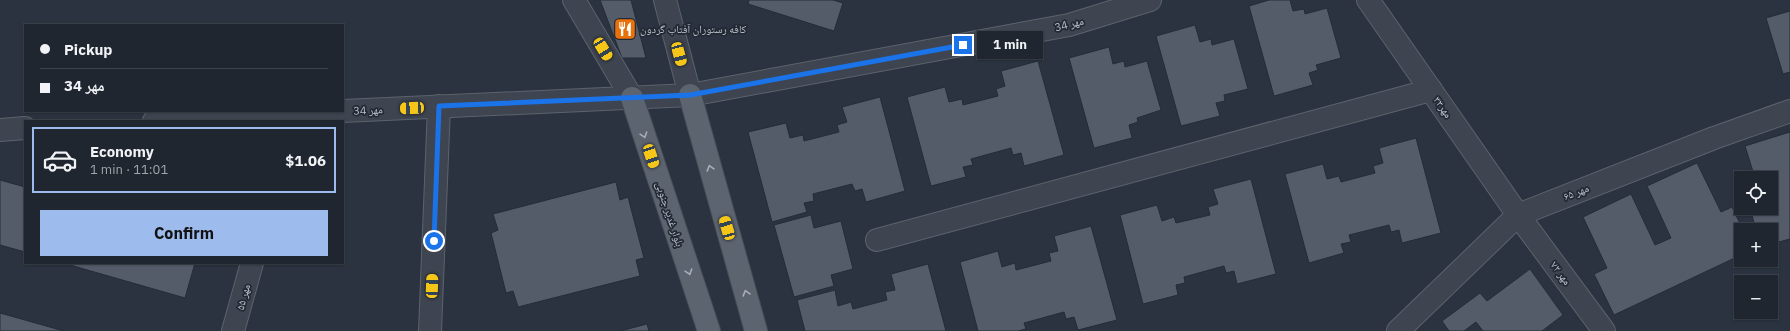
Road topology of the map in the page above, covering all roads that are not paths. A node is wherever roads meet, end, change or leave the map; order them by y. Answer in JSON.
{"nodes":[{"id":1,"x":574,"y":0,"type":"edge"},
{"id":2,"x":665,"y":0,"type":"edge"},
{"id":3,"x":1150,"y":0,"type":"edge"},
{"id":4,"x":1368,"y":0,"type":"edge"},
{"id":5,"x":1431,"y":90,"type":"junction"},
{"id":6,"x":690,"y":95,"type":"junction"},
{"id":7,"x":632,"y":98,"type":"junction"},
{"id":8,"x":439,"y":106,"type":"junction"},
{"id":9,"x":344,"y":111,"type":"edge"},
{"id":10,"x":1790,"y":111,"type":"edge"},
{"id":11,"x":330,"y":112,"type":"edge"},
{"id":12,"x":291,"y":117,"type":"edge"},
{"id":13,"x":188,"y":120,"type":"edge"},
{"id":14,"x":24,"y":128,"type":"edge"},
{"id":15,"x":0,"y":130,"type":"edge"},
{"id":16,"x":1518,"y":215,"type":"junction"},
{"id":17,"x":877,"y":240,"type":"dead end"},
{"id":18,"x":252,"y":264,"type":"edge"},
{"id":19,"x":1411,"y":327,"type":"edge"},
{"id":20,"x":233,"y":331,"type":"edge"},
{"id":21,"x":430,"y":331,"type":"edge"},
{"id":22,"x":708,"y":331,"type":"edge"},
{"id":23,"x":756,"y":331,"type":"edge"},
{"id":24,"x":1604,"y":331,"type":"edge"}],
"edges":[{"from":1,"to":7,"type":"street"},
{"from":2,"to":6,"type":"street"},
{"from":3,"to":6,"type":"street","name":"مهر 34"},
{"from":4,"to":5,"type":"street","name":"مهر۳۳"},
{"from":5,"to":16,"type":"street","name":"مهر۳۳"},
{"from":5,"to":17,"type":"street"},
{"from":6,"to":7,"type":"street","name":"مهر 34"},
{"from":23,"to":6,"type":"main road","one_way":true},
{"from":7,"to":8,"type":"street","name":"مهر 34"},
{"from":7,"to":22,"type":"main road","name":"بلوار غدیر جنوبی","one_way":true},
{"from":8,"to":9,"type":"street","name":"مهر 34"},
{"from":8,"to":21,"type":"street"},
{"from":10,"to":16,"type":"street","name":"مهر ۶۵"},
{"from":11,"to":12,"type":"street","name":"مهر 34"},
{"from":12,"to":13,"type":"street","name":"مهر 34"},
{"from":14,"to":15,"type":"street"},
{"from":16,"to":19,"type":"street","name":"مهر ۶۵"},
{"from":16,"to":24,"type":"street","name":"مهر ۷۲"},
{"from":18,"to":20,"type":"street","name":"مهر ۵۵"}]}
